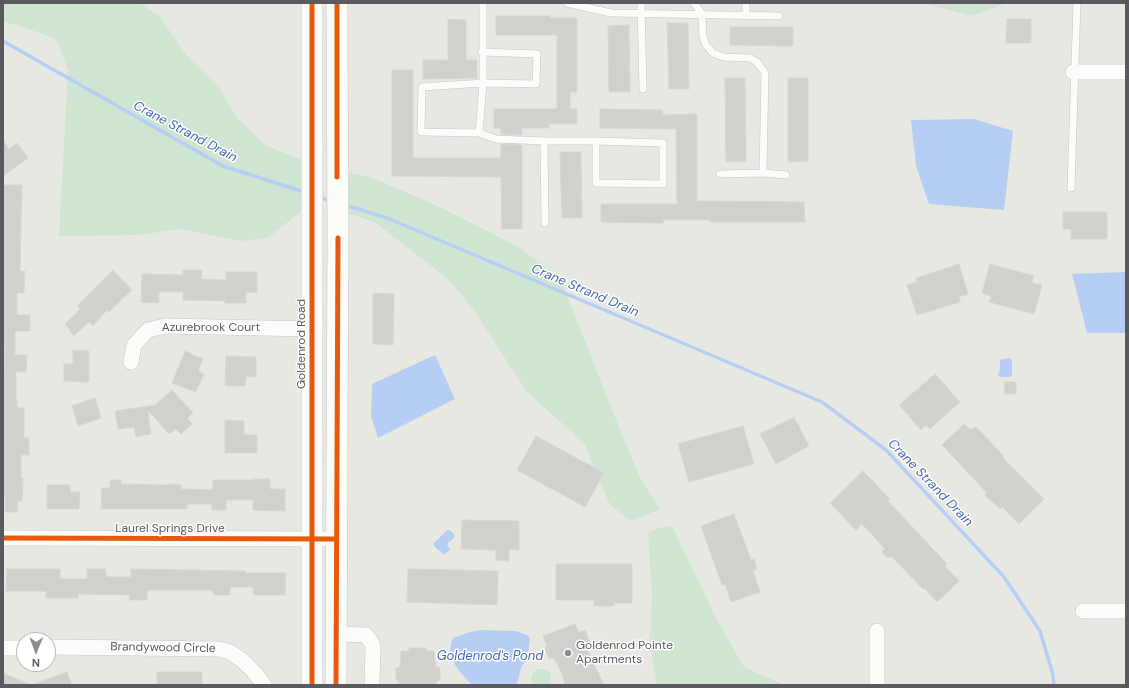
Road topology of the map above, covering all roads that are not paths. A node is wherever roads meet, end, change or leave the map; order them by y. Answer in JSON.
{"nodes":[{"id":1,"x":312,"y":3,"type":"edge"},
{"id":2,"x":337,"y":3,"type":"edge"},
{"id":3,"x":483,"y":3,"type":"edge"},
{"id":4,"x":567,"y":3,"type":"edge"},
{"id":5,"x":641,"y":3,"type":"edge"},
{"id":6,"x":694,"y":3,"type":"edge"},
{"id":7,"x":746,"y":3,"type":"edge"},
{"id":8,"x":1077,"y":3,"type":"edge"},
{"id":9,"x":641,"y":13,"type":"junction"},
{"id":10,"x":702,"y":14,"type":"junction"},
{"id":11,"x":746,"y":15,"type":"junction"},
{"id":12,"x":780,"y":16,"type":"dead end"},
{"id":13,"x":482,"y":52,"type":"junction"},
{"id":14,"x":1074,"y":72,"type":"junction"},
{"id":15,"x":1126,"y":72,"type":"edge"},
{"id":16,"x":483,"y":83,"type":"junction"},
{"id":17,"x":643,"y":89,"type":"dead end"},
{"id":18,"x":479,"y":133,"type":"junction"},
{"id":19,"x":544,"y":141,"type":"junction"},
{"id":20,"x":596,"y":141,"type":"junction"},
{"id":21,"x":763,"y":173,"type":"junction"},
{"id":22,"x":720,"y":174,"type":"dead end"},
{"id":23,"x":786,"y":175,"type":"dead end"},
{"id":24,"x":324,"y":178,"type":"junction"},
{"id":25,"x":1071,"y":188,"type":"dead end"},
{"id":26,"x":545,"y":223,"type":"dead end"},
{"id":27,"x":325,"y":238,"type":"junction"},
{"id":28,"x":312,"y":329,"type":"junction"},
{"id":29,"x":131,"y":362,"type":"dead end"},
{"id":30,"x":336,"y":497,"type":"junction"},
{"id":31,"x":3,"y":538,"type":"edge"},
{"id":32,"x":312,"y":539,"type":"junction"},
{"id":33,"x":336,"y":539,"type":"junction"},
{"id":34,"x":1082,"y":611,"type":"dead end"},
{"id":35,"x":1126,"y":612,"type":"edge"},
{"id":36,"x":877,"y":631,"type":"dead end"},
{"id":37,"x":336,"y":634,"type":"junction"},
{"id":38,"x":56,"y":647,"type":"edge"},
{"id":39,"x":3,"y":648,"type":"edge"},
{"id":40,"x":16,"y":648,"type":"edge"},
{"id":41,"x":264,"y":685,"type":"edge"},
{"id":42,"x":312,"y":685,"type":"edge"},
{"id":43,"x":336,"y":685,"type":"edge"},
{"id":44,"x":372,"y":685,"type":"edge"},
{"id":45,"x":877,"y":685,"type":"edge"}],
"edges":[{"from":1,"to":24,"type":"main road","name":"Goldenrod Road"},
{"from":2,"to":24,"type":"main road","name":"Goldenrod Road"},
{"from":3,"to":13,"type":"lane"},
{"from":4,"to":9,"type":"lane"},
{"from":5,"to":9,"type":"lane"},
{"from":6,"to":10,"type":"lane"},
{"from":7,"to":11,"type":"lane"},
{"from":8,"to":14,"type":"lane"},
{"from":9,"to":10,"type":"lane"},
{"from":9,"to":17,"type":"lane"},
{"from":10,"to":11,"type":"lane"},
{"from":10,"to":21,"type":"lane"},
{"from":11,"to":12,"type":"lane"},
{"from":13,"to":16,"type":"lane"},
{"from":13,"to":16,"type":"lane"},
{"from":14,"to":15,"type":"street"},
{"from":14,"to":25,"type":"lane"},
{"from":16,"to":18,"type":"lane"},
{"from":16,"to":18,"type":"lane"},
{"from":18,"to":19,"type":"lane"},
{"from":19,"to":20,"type":"lane"},
{"from":19,"to":26,"type":"lane"},
{"from":20,"to":20,"type":"lane"},
{"from":21,"to":22,"type":"lane"},
{"from":21,"to":23,"type":"lane"},
{"from":24,"to":27,"type":"main road","name":"Goldenrod Road"},
{"from":27,"to":28,"type":"main road","name":"Goldenrod Road"},
{"from":27,"to":30,"type":"main road","name":"Goldenrod Road"},
{"from":28,"to":29,"type":"street","name":"Azurebrook Court"},
{"from":28,"to":30,"type":"main road"},
{"from":28,"to":32,"type":"main road","name":"Goldenrod Road"},
{"from":30,"to":33,"type":"main road","name":"Goldenrod Road"},
{"from":31,"to":32,"type":"street","name":"Laurel Springs Drive"},
{"from":32,"to":33,"type":"street","name":"Laurel Springs Drive"},
{"from":32,"to":42,"type":"main road","name":"Goldenrod Road"},
{"from":33,"to":37,"type":"main road","name":"Goldenrod Road"},
{"from":34,"to":35,"type":"street"},
{"from":36,"to":45,"type":"street"},
{"from":37,"to":43,"type":"main road","name":"Goldenrod Road"},
{"from":37,"to":44,"type":"street"},
{"from":38,"to":41,"type":"street","name":"Brandywood Circle"},
{"from":39,"to":40,"type":"street"}]}
